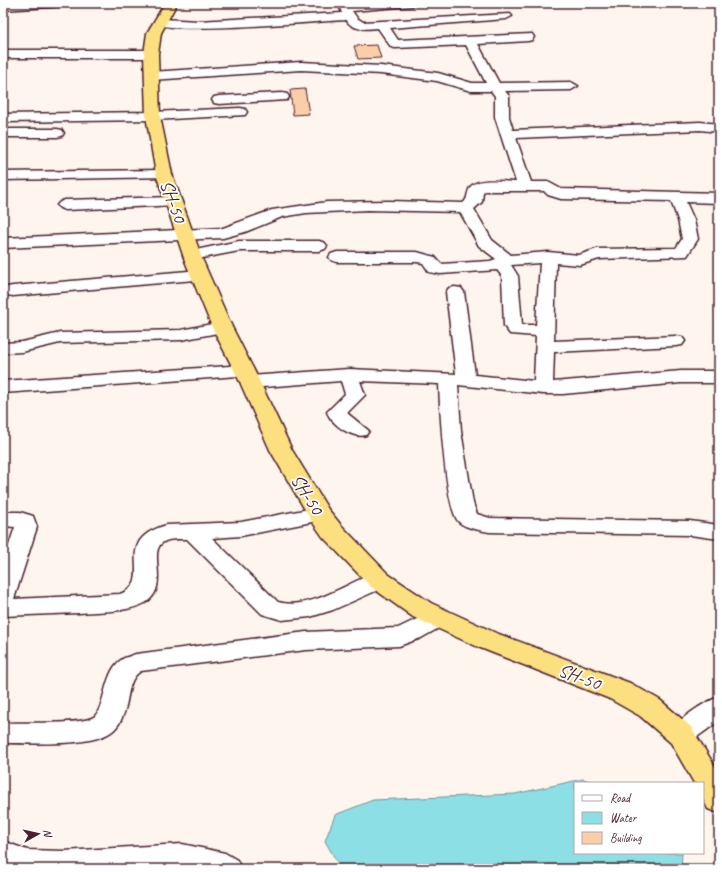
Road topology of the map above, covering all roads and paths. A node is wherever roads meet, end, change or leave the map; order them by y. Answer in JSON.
{"nodes":[{"id":1,"x":67,"y":3,"type":"edge"},
{"id":2,"x":171,"y":3,"type":"edge"},
{"id":3,"x":412,"y":3,"type":"edge"},
{"id":4,"x":3,"y":7,"type":"edge"},
{"id":5,"x":346,"y":9,"type":"edge"},
{"id":6,"x":506,"y":16,"type":"dead end"},
{"id":7,"x":162,"y":23,"type":"junction"},
{"id":8,"x":382,"y":25,"type":"junction"},
{"id":9,"x":528,"y":37,"type":"dead end"},
{"id":10,"x":470,"y":40,"type":"junction"},
{"id":11,"x":3,"y":54,"type":"edge"},
{"id":12,"x":151,"y":54,"type":"junction"},
{"id":13,"x":151,"y":76,"type":"junction"},
{"id":14,"x":494,"y":86,"type":"junction"},
{"id":15,"x":570,"y":86,"type":"dead end"},
{"id":16,"x":282,"y":97,"type":"dead end"},
{"id":17,"x":153,"y":110,"type":"junction"},
{"id":18,"x":240,"y":112,"type":"dead end"},
{"id":19,"x":3,"y":118,"type":"edge"},
{"id":20,"x":66,"y":118,"type":"junction"},
{"id":21,"x":719,"y":128,"type":"edge"},
{"id":22,"x":3,"y":133,"type":"edge"},
{"id":23,"x":57,"y":133,"type":"junction"},
{"id":24,"x":508,"y":134,"type":"junction"},
{"id":25,"x":49,"y":146,"type":"dead end"},
{"id":26,"x":164,"y":174,"type":"junction"},
{"id":27,"x":3,"y":176,"type":"edge"},
{"id":28,"x":525,"y":186,"type":"junction"},
{"id":29,"x":677,"y":198,"type":"junction"},
{"id":30,"x":719,"y":198,"type":"edge"},
{"id":31,"x":174,"y":202,"type":"junction"},
{"id":32,"x":65,"y":205,"type":"dead end"},
{"id":33,"x":466,"y":208,"type":"junction"},
{"id":34,"x":3,"y":243,"type":"edge"},
{"id":35,"x":319,"y":246,"type":"dead end"},
{"id":36,"x":192,"y":255,"type":"junction"},
{"id":37,"x":337,"y":257,"type":"dead end"},
{"id":38,"x":548,"y":257,"type":"junction"},
{"id":39,"x":504,"y":262,"type":"junction"},
{"id":40,"x":13,"y":291,"type":"dead end"},
{"id":41,"x":455,"y":292,"type":"dead end"},
{"id":42,"x":222,"y":327,"type":"junction"},
{"id":43,"x":545,"y":339,"type":"junction"},
{"id":44,"x":676,"y":341,"type":"dead end"},
{"id":45,"x":3,"y":348,"type":"edge"},
{"id":46,"x":349,"y":375,"type":"junction"},
{"id":47,"x":247,"y":376,"type":"junction"},
{"id":48,"x":719,"y":377,"type":"edge"},
{"id":49,"x":457,"y":379,"type":"junction"},
{"id":50,"x":3,"y":387,"type":"edge"},
{"id":51,"x":543,"y":388,"type":"junction"},
{"id":52,"x":358,"y":431,"type":"dead end"},
{"id":53,"x":319,"y":514,"type":"junction"},
{"id":54,"x":3,"y":519,"type":"edge"},
{"id":55,"x":192,"y":531,"type":"junction"},
{"id":56,"x":719,"y":532,"type":"edge"},
{"id":57,"x":379,"y":580,"type":"junction"},
{"id":58,"x":3,"y":598,"type":"edge"},
{"id":59,"x":3,"y":608,"type":"edge"},
{"id":60,"x":438,"y":618,"type":"junction"},
{"id":61,"x":715,"y":710,"type":"edge"},
{"id":62,"x":3,"y":733,"type":"edge"},
{"id":63,"x":681,"y":734,"type":"junction"},
{"id":64,"x":719,"y":800,"type":"edge"},
{"id":65,"x":3,"y":853,"type":"edge"},
{"id":66,"x":227,"y":869,"type":"edge"}],
"edges":[{"from":1,"to":4,"type":"street"},
{"from":2,"to":7,"type":"highway","name":"SH-50"},
{"from":3,"to":5,"type":"street"},
{"from":5,"to":7,"type":"street"},
{"from":5,"to":8,"type":"street"},
{"from":6,"to":8,"type":"street"},
{"from":7,"to":12,"type":"highway","name":"SH-50"},
{"from":8,"to":10,"type":"street"},
{"from":9,"to":10,"type":"street"},
{"from":10,"to":14,"type":"street"},
{"from":11,"to":12,"type":"street"},
{"from":12,"to":13,"type":"highway","name":"SH-50"},
{"from":13,"to":14,"type":"street"},
{"from":13,"to":17,"type":"highway","name":"SH-50"},
{"from":14,"to":15,"type":"street"},
{"from":14,"to":24,"type":"street"},
{"from":16,"to":17,"type":"street"},
{"from":17,"to":18,"type":"street"},
{"from":17,"to":20,"type":"street"},
{"from":17,"to":26,"type":"highway","name":"SH-50"},
{"from":19,"to":20,"type":"street"},
{"from":20,"to":23,"type":"street"},
{"from":21,"to":24,"type":"street"},
{"from":22,"to":23,"type":"street"},
{"from":23,"to":25,"type":"street"},
{"from":24,"to":28,"type":"street"},
{"from":26,"to":27,"type":"street"},
{"from":26,"to":31,"type":"highway","name":"SH-50"},
{"from":28,"to":29,"type":"street"},
{"from":28,"to":33,"type":"street"},
{"from":29,"to":30,"type":"street"},
{"from":29,"to":38,"type":"street"},
{"from":31,"to":32,"type":"street"},
{"from":31,"to":36,"type":"highway","name":"SH-50"},
{"from":33,"to":36,"type":"street"},
{"from":33,"to":39,"type":"street"},
{"from":34,"to":36,"type":"street"},
{"from":35,"to":36,"type":"street"},
{"from":36,"to":40,"type":"street"},
{"from":36,"to":42,"type":"highway","name":"SH-50"},
{"from":37,"to":39,"type":"street"},
{"from":38,"to":39,"type":"street"},
{"from":38,"to":43,"type":"street"},
{"from":39,"to":43,"type":"street"},
{"from":41,"to":49,"type":"street"},
{"from":42,"to":45,"type":"street"},
{"from":42,"to":47,"type":"highway","name":"SH-50"},
{"from":43,"to":44,"type":"street"},
{"from":43,"to":51,"type":"street"},
{"from":46,"to":47,"type":"street"},
{"from":46,"to":49,"type":"street"},
{"from":46,"to":52,"type":"street"},
{"from":47,"to":50,"type":"street"},
{"from":47,"to":53,"type":"highway","name":"SH-50"},
{"from":48,"to":51,"type":"street"},
{"from":49,"to":51,"type":"street"},
{"from":49,"to":56,"type":"street"},
{"from":53,"to":55,"type":"street"},
{"from":53,"to":57,"type":"highway","name":"SH-50"},
{"from":54,"to":58,"type":"street"},
{"from":55,"to":57,"type":"street"},
{"from":55,"to":59,"type":"street"},
{"from":57,"to":60,"type":"highway","name":"SH-50"},
{"from":60,"to":62,"type":"street"},
{"from":60,"to":63,"type":"highway","name":"SH-50"},
{"from":61,"to":63,"type":"street"},
{"from":63,"to":64,"type":"highway","name":"SH-50"},
{"from":65,"to":66,"type":"street"}]}
